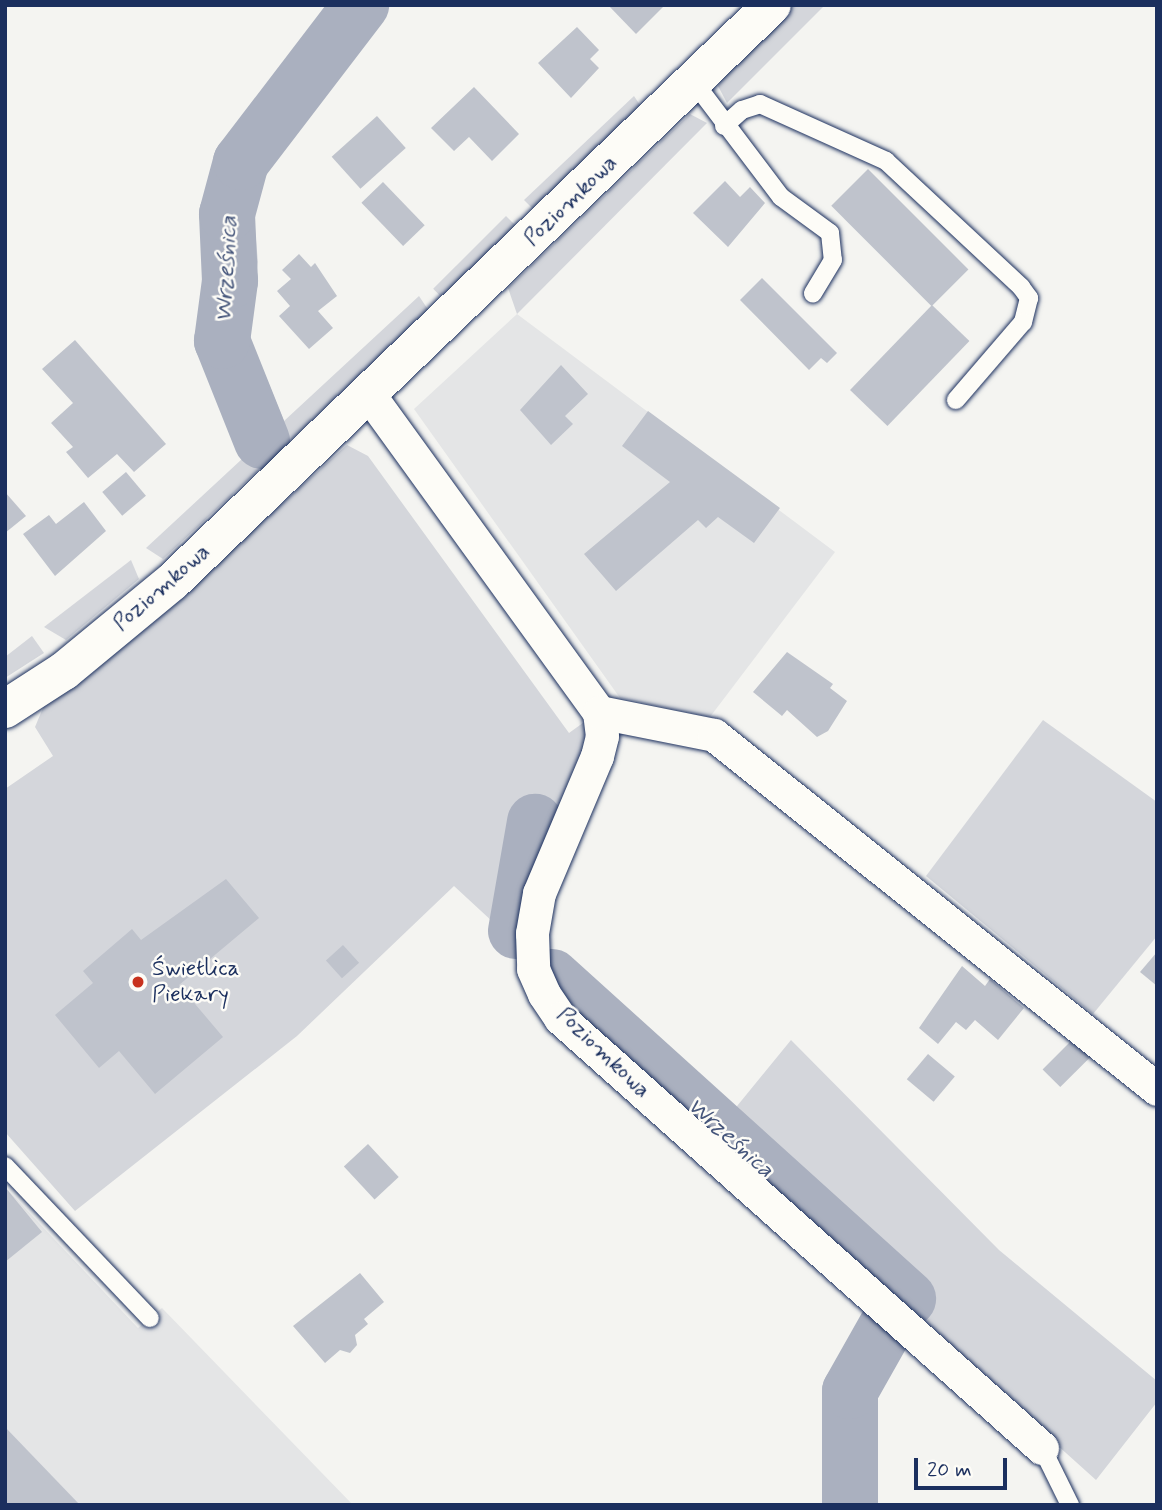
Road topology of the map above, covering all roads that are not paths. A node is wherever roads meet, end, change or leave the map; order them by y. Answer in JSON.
{"nodes":[{"id":1,"x":772,"y":5,"type":"edge"},
{"id":2,"x":694,"y":82,"type":"junction"},
{"id":3,"x":724,"y":126,"type":"junction"},
{"id":4,"x":813,"y":292,"type":"dead end"},
{"id":5,"x":370,"y":397,"type":"junction"},
{"id":6,"x":956,"y":400,"type":"dead end"},
{"id":7,"x":5,"y":709,"type":"edge"},
{"id":8,"x":599,"y":712,"type":"junction"},
{"id":9,"x":1157,"y":1089,"type":"edge"},
{"id":10,"x":5,"y":1166,"type":"edge"},
{"id":11,"x":150,"y":1318,"type":"dead end"},
{"id":12,"x":1042,"y":1448,"type":"joint"},
{"id":13,"x":1070,"y":1505,"type":"edge"}],
"edges":[{"from":1,"to":2,"type":"street","name":"Poziomkowa"},
{"from":2,"to":3,"type":"lane"},
{"from":2,"to":5,"type":"street","name":"Poziomkowa"},
{"from":3,"to":4,"type":"lane"},
{"from":3,"to":6,"type":"lane"},
{"from":5,"to":7,"type":"street","name":"Poziomkowa"},
{"from":5,"to":8,"type":"street"},
{"from":8,"to":9,"type":"street"},
{"from":8,"to":12,"type":"street","name":"Poziomkowa"},
{"from":10,"to":11,"type":"lane"},
{"from":12,"to":13,"type":"lane"}]}
